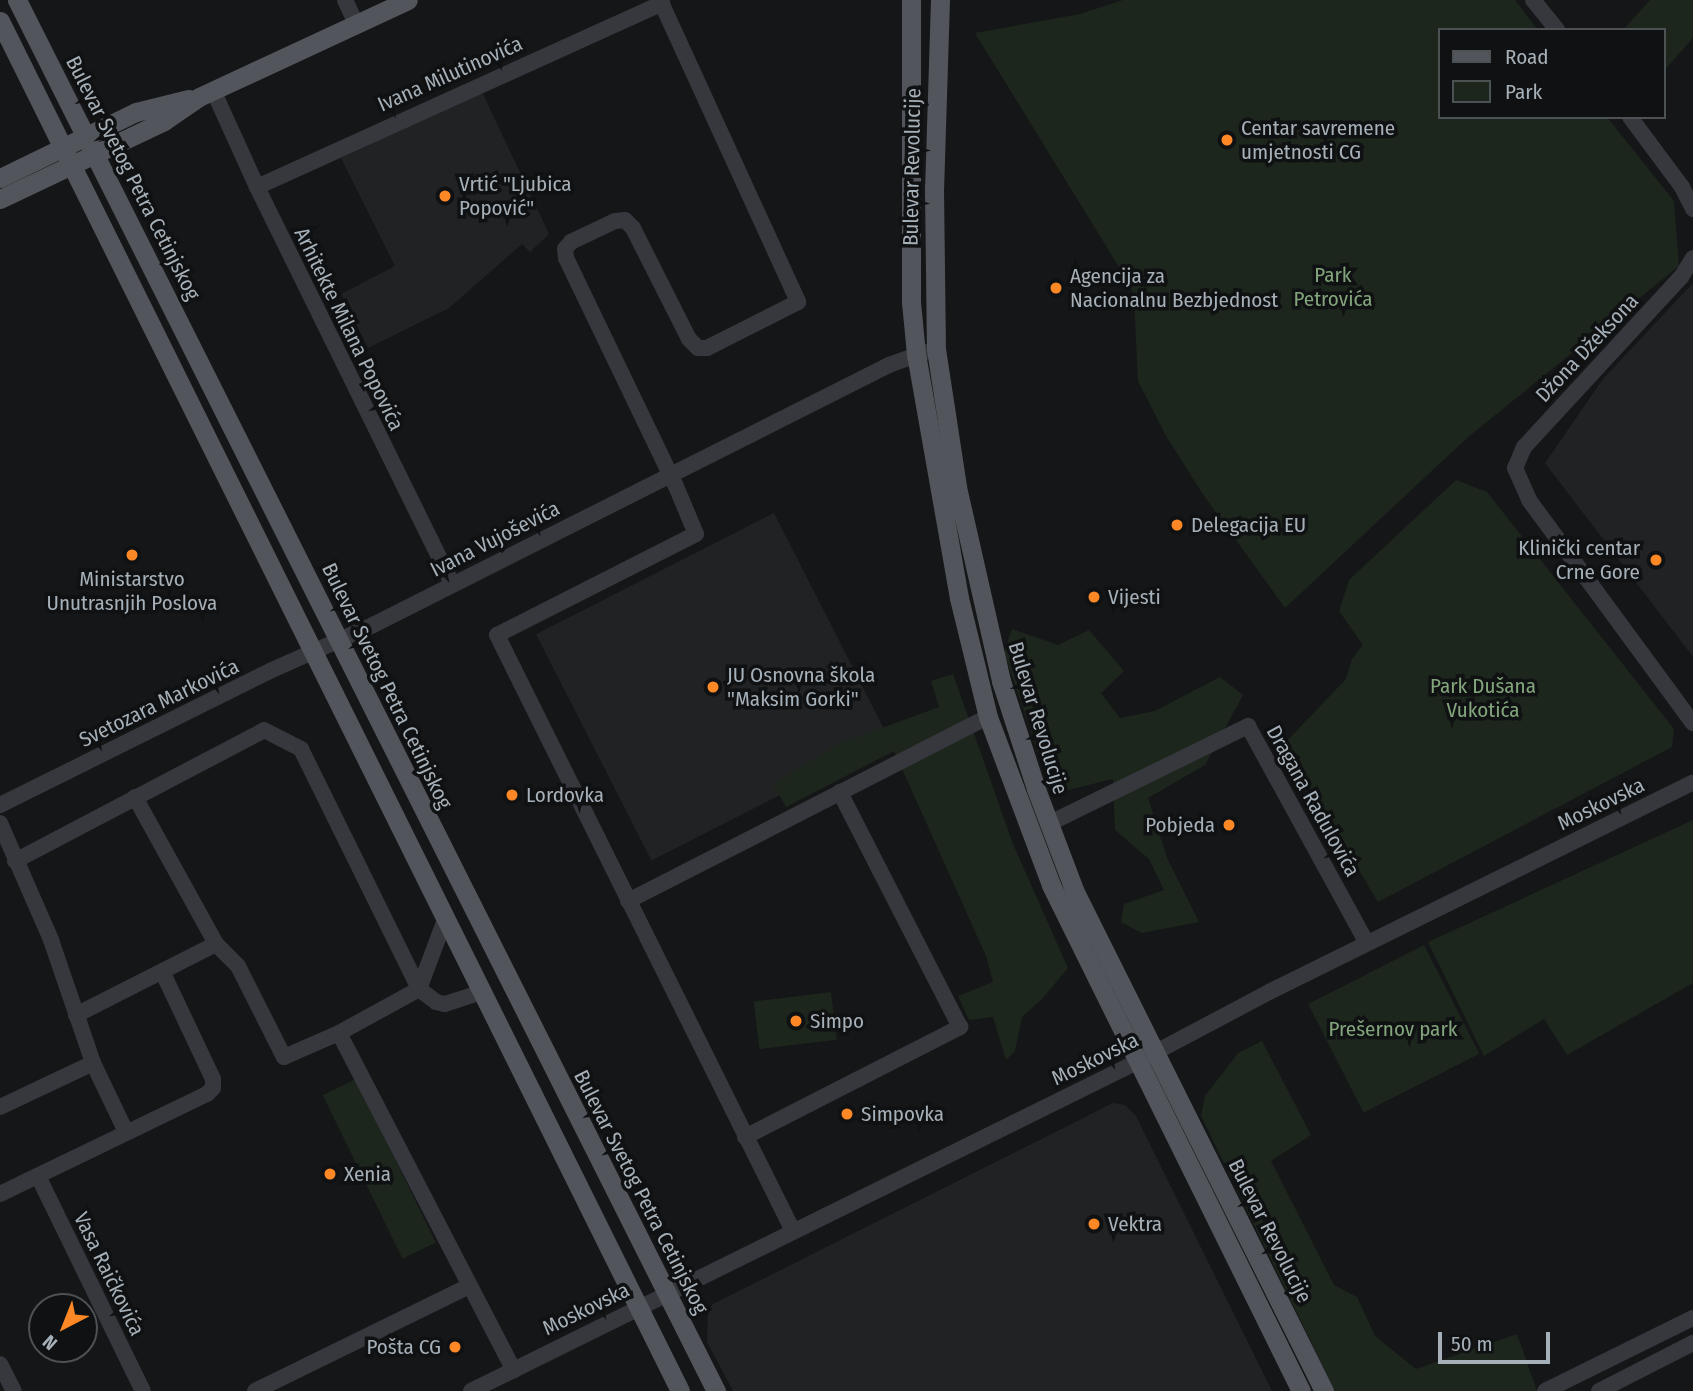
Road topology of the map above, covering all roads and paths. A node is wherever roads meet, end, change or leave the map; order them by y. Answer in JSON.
{"nodes":[{"id":1,"x":18,"y":0,"type":"edge"},
{"id":2,"x":345,"y":0,"type":"edge"},
{"id":3,"x":408,"y":0,"type":"edge"},
{"id":4,"x":911,"y":0,"type":"edge"},
{"id":5,"x":940,"y":0,"type":"edge"},
{"id":6,"x":1533,"y":0,"type":"edge"},
{"id":7,"x":661,"y":2,"type":"edge"},
{"id":8,"x":0,"y":21,"type":"edge"},
{"id":9,"x":356,"y":24,"type":"junction"},
{"id":10,"x":1555,"y":28,"type":"edge"},
{"id":11,"x":206,"y":93,"type":"junction"},
{"id":12,"x":1631,"y":119,"type":"edge"},
{"id":13,"x":92,"y":146,"type":"junction"},
{"id":14,"x":67,"y":157,"type":"junction"},
{"id":15,"x":0,"y":178,"type":"edge"},
{"id":16,"x":257,"y":187,"type":"junction"},
{"id":17,"x":0,"y":199,"type":"edge"},
{"id":18,"x":1693,"y":209,"type":"edge"},
{"id":19,"x":1693,"y":258,"type":"edge"},
{"id":20,"x":936,"y":349,"type":"junction"},
{"id":21,"x":916,"y":354,"type":"junction"},
{"id":22,"x":670,"y":475,"type":"junction"},
{"id":23,"x":452,"y":583,"type":"junction"},
{"id":24,"x":338,"y":641,"type":"junction"},
{"id":25,"x":313,"y":653,"type":"junction"},
{"id":26,"x":988,"y":717,"type":"junction"},
{"id":27,"x":1693,"y":723,"type":"edge"},
{"id":28,"x":1693,"y":782,"type":"edge"},
{"id":29,"x":840,"y":792,"type":"junction"},
{"id":30,"x":135,"y":797,"type":"junction"},
{"id":31,"x":0,"y":805,"type":"edge"},
{"id":32,"x":0,"y":823,"type":"edge"},
{"id":33,"x":1048,"y":824,"type":"junction"},
{"id":34,"x":15,"y":860,"type":"junction"},
{"id":35,"x":628,"y":901,"type":"junction"},
{"id":36,"x":446,"y":917,"type":"junction"},
{"id":37,"x":1367,"y":943,"type":"junction"},
{"id":38,"x":216,"y":944,"type":"junction"},
{"id":39,"x":162,"y":971,"type":"junction"},
{"id":40,"x":419,"y":989,"type":"junction"},
{"id":41,"x":481,"y":992,"type":"junction"},
{"id":42,"x":76,"y":1014,"type":"junction"},
{"id":43,"x":339,"y":1033,"type":"junction"},
{"id":44,"x":1156,"y":1052,"type":"junction"},
{"id":45,"x":1137,"y":1062,"type":"junction"},
{"id":46,"x":93,"y":1063,"type":"junction"},
{"id":47,"x":0,"y":1107,"type":"edge"},
{"id":48,"x":126,"y":1132,"type":"junction"},
{"id":49,"x":746,"y":1137,"type":"junction"},
{"id":50,"x":37,"y":1176,"type":"junction"},
{"id":51,"x":0,"y":1194,"type":"edge"},
{"id":52,"x":793,"y":1231,"type":"junction"},
{"id":53,"x":469,"y":1286,"type":"junction"},
{"id":54,"x":666,"y":1294,"type":"junction"},
{"id":55,"x":638,"y":1307,"type":"junction"},
{"id":56,"x":1693,"y":1318,"type":"edge"},
{"id":57,"x":1693,"y":1343,"type":"edge"},
{"id":58,"x":0,"y":1364,"type":"edge"},
{"id":59,"x":514,"y":1370,"type":"junction"},
{"id":60,"x":14,"y":1391,"type":"edge"},
{"id":61,"x":143,"y":1391,"type":"edge"},
{"id":62,"x":255,"y":1391,"type":"edge"},
{"id":63,"x":471,"y":1391,"type":"edge"},
{"id":64,"x":680,"y":1391,"type":"edge"},
{"id":65,"x":716,"y":1391,"type":"edge"},
{"id":66,"x":1301,"y":1391,"type":"edge"},
{"id":67,"x":1324,"y":1391,"type":"edge"},
{"id":68,"x":1545,"y":1391,"type":"edge"},
{"id":69,"x":1599,"y":1391,"type":"edge"}],
"edges":[{"from":1,"to":13,"type":"main road","name":"Bulevar Svetog Petra Cetinjskog"},
{"from":2,"to":9,"type":"street"},
{"from":3,"to":9,"type":"main road"},
{"from":4,"to":21,"type":"main road","name":"Bulevar Revolucije"},
{"from":5,"to":20,"type":"main road","name":"Bulevar Revolucije"},
{"from":6,"to":10,"type":"street"},
{"from":7,"to":16,"type":"street","name":"Ivana Milutinovića"},
{"from":7,"to":22,"type":"street","name":"Ivana Milutinovića"},
{"from":8,"to":14,"type":"main road"},
{"from":9,"to":11,"type":"main road"},
{"from":11,"to":13,"type":"main road"},
{"from":11,"to":16,"type":"street","name":"Arhitekte Milana Popovića"},
{"from":12,"to":18,"type":"street"},
{"from":13,"to":14,"type":"main road"},
{"from":13,"to":24,"type":"main road","name":"Bulevar Svetog Petra Cetinjskog"},
{"from":14,"to":15,"type":"main road"},
{"from":14,"to":17,"type":"main road"},
{"from":14,"to":25,"type":"main road"},
{"from":16,"to":23,"type":"street","name":"Arhitekte Milana Popovića"},
{"from":19,"to":27,"type":"street","name":"Džona Džeksona"},
{"from":20,"to":21,"type":"street","name":"Ivana Vujoševića"},
{"from":20,"to":33,"type":"main road","name":"Bulevar Revolucije"},
{"from":21,"to":22,"type":"street","name":"Ivana Vujoševića"},
{"from":21,"to":26,"type":"main road","name":"Bulevar Revolucije"},
{"from":22,"to":23,"type":"street","name":"Ivana Vujoševića"},
{"from":22,"to":35,"type":"street"},
{"from":23,"to":24,"type":"street","name":"Ivana Vujoševića"},
{"from":24,"to":25,"type":"street","name":"Svetozara Markovića"},
{"from":24,"to":54,"type":"main road","name":"Bulevar Svetog Petra Cetinjskog"},
{"from":25,"to":31,"type":"street","name":"Svetozara Markovića"},
{"from":25,"to":36,"type":"main road"},
{"from":26,"to":29,"type":"street"},
{"from":26,"to":45,"type":"main road","name":"Bulevar Revolucije"},
{"from":28,"to":37,"type":"street","name":"Moskovska"},
{"from":29,"to":35,"type":"street"},
{"from":29,"to":49,"type":"street"},
{"from":30,"to":34,"type":"street"},
{"from":30,"to":38,"type":"street"},
{"from":30,"to":40,"type":"street"},
{"from":32,"to":34,"type":"street"},
{"from":33,"to":37,"type":"street","name":"Dragana Radulovića"},
{"from":33,"to":44,"type":"main road","name":"Bulevar Revolucije"},
{"from":34,"to":42,"type":"street"},
{"from":35,"to":49,"type":"street"},
{"from":36,"to":40,"type":"street"},
{"from":36,"to":41,"type":"main road"},
{"from":37,"to":44,"type":"street","name":"Moskovska"},
{"from":38,"to":39,"type":"street"},
{"from":38,"to":43,"type":"street"},
{"from":39,"to":42,"type":"street"},
{"from":39,"to":48,"type":"street"},
{"from":40,"to":41,"type":"street"},
{"from":40,"to":43,"type":"street"},
{"from":41,"to":55,"type":"main road"},
{"from":42,"to":46,"type":"street"},
{"from":43,"to":53,"type":"street"},
{"from":44,"to":45,"type":"street","name":"Moskovska"},
{"from":44,"to":67,"type":"main road","name":"Bulevar Revolucije"},
{"from":45,"to":52,"type":"street","name":"Moskovska"},
{"from":45,"to":66,"type":"main road","name":"Bulevar Revolucije"},
{"from":46,"to":47,"type":"street"},
{"from":46,"to":48,"type":"street"},
{"from":48,"to":50,"type":"street"},
{"from":49,"to":52,"type":"street"},
{"from":50,"to":51,"type":"street"},
{"from":50,"to":61,"type":"street","name":"Vasa Raičkovića"},
{"from":52,"to":54,"type":"street","name":"Moskovska"},
{"from":53,"to":59,"type":"street"},
{"from":53,"to":62,"type":"street"},
{"from":54,"to":55,"type":"street","name":"Moskovska"},
{"from":54,"to":65,"type":"main road","name":"Bulevar Svetog Petra Cetinjskog"},
{"from":55,"to":59,"type":"street","name":"Moskovska"},
{"from":55,"to":64,"type":"main road"},
{"from":56,"to":68,"type":"street"},
{"from":57,"to":69,"type":"street"},
{"from":58,"to":60,"type":"street"},
{"from":59,"to":63,"type":"street","name":"Moskovska"}]}
